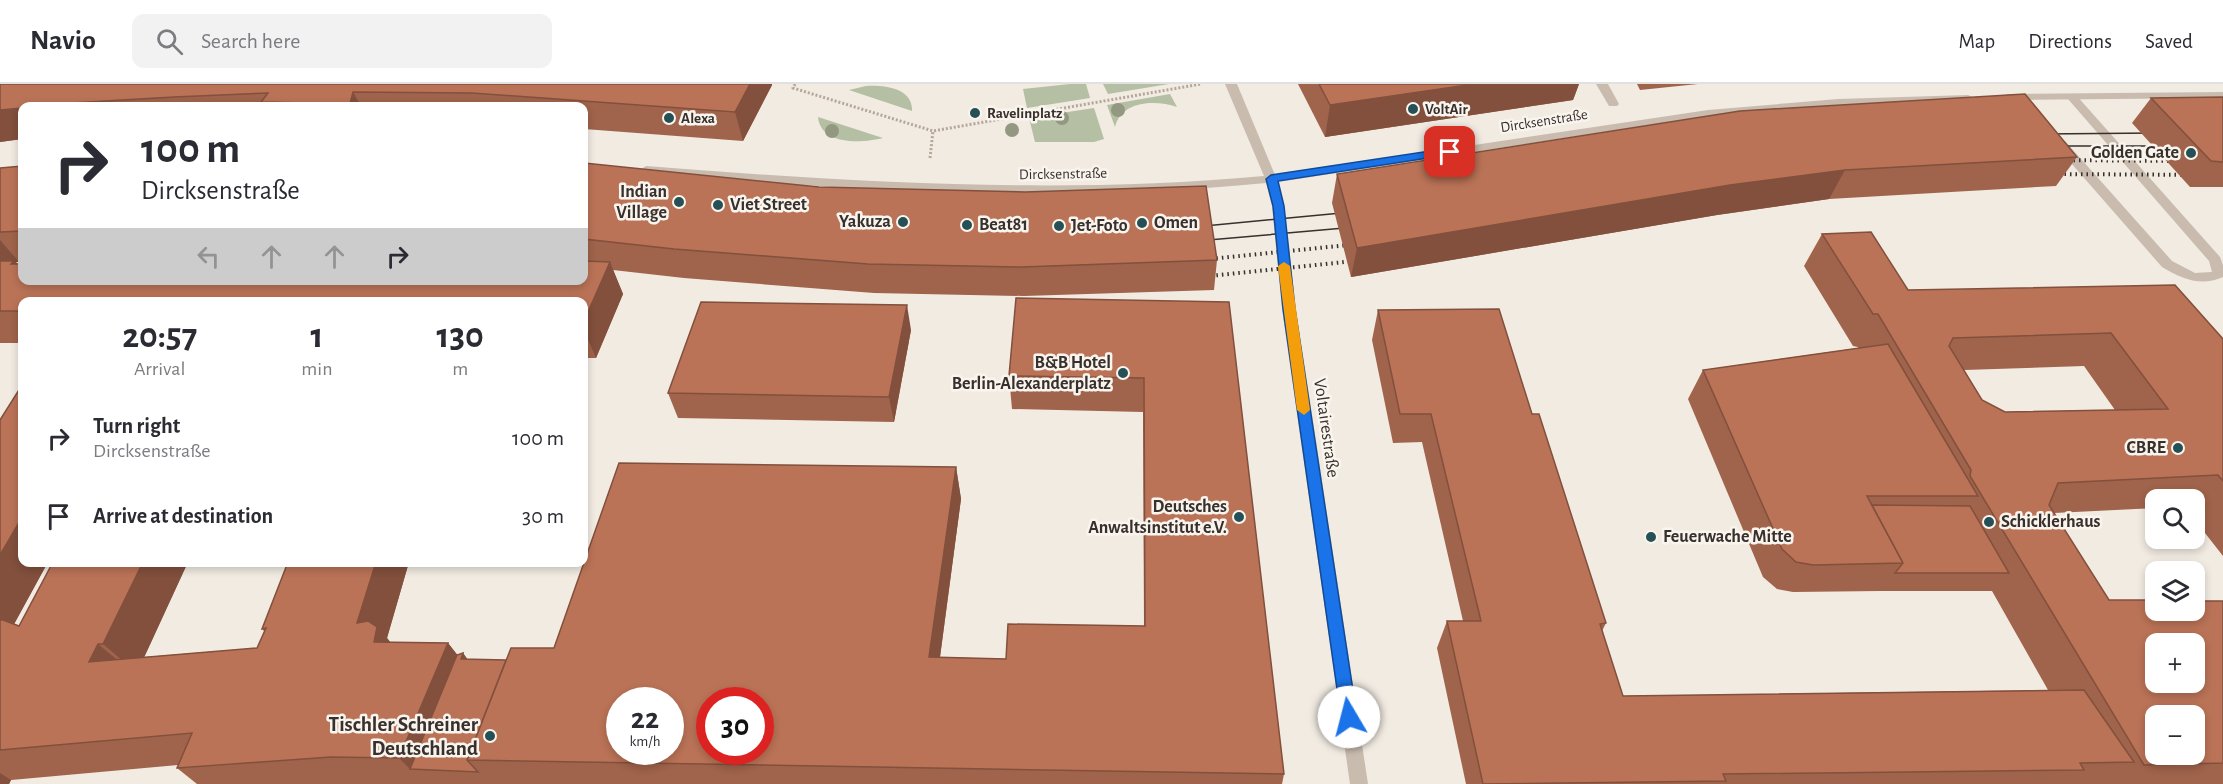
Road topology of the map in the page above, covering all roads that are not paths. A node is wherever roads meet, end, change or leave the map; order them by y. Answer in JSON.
{"nodes":[{"id":1,"x":1231,"y":84,"type":"edge"},
{"id":2,"x":1602,"y":84,"type":"edge"},
{"id":3,"x":2009,"y":84,"type":"edge"},
{"id":4,"x":2223,"y":95,"type":"edge"},
{"id":5,"x":2020,"y":97,"type":"junction"},
{"id":6,"x":2072,"y":97,"type":"junction"},
{"id":7,"x":1976,"y":98,"type":"edge"},
{"id":8,"x":1998,"y":98,"type":"edge"},
{"id":9,"x":1612,"y":104,"type":"dead end"},
{"id":10,"x":2035,"y":115,"type":"edge"},
{"id":11,"x":2050,"y":132,"type":"edge"},
{"id":12,"x":632,"y":169,"type":"edge"},
{"id":13,"x":1271,"y":179,"type":"junction"},
{"id":14,"x":1359,"y":784,"type":"edge"}],
"edges":[{"from":1,"to":13,"type":"street","name":"Voltairestraße"},
{"from":2,"to":9,"type":"street"},
{"from":3,"to":5,"type":"street"},
{"from":4,"to":6,"type":"street"},
{"from":5,"to":6,"type":"street"},
{"from":5,"to":8,"type":"street"},
{"from":5,"to":10,"type":"street"},
{"from":6,"to":11,"type":"street"},
{"from":7,"to":13,"type":"street","name":"Dircksenstraße"},
{"from":12,"to":13,"type":"street","name":"Dircksenstraße"},
{"from":13,"to":14,"type":"street","name":"Voltairestraße"}]}
